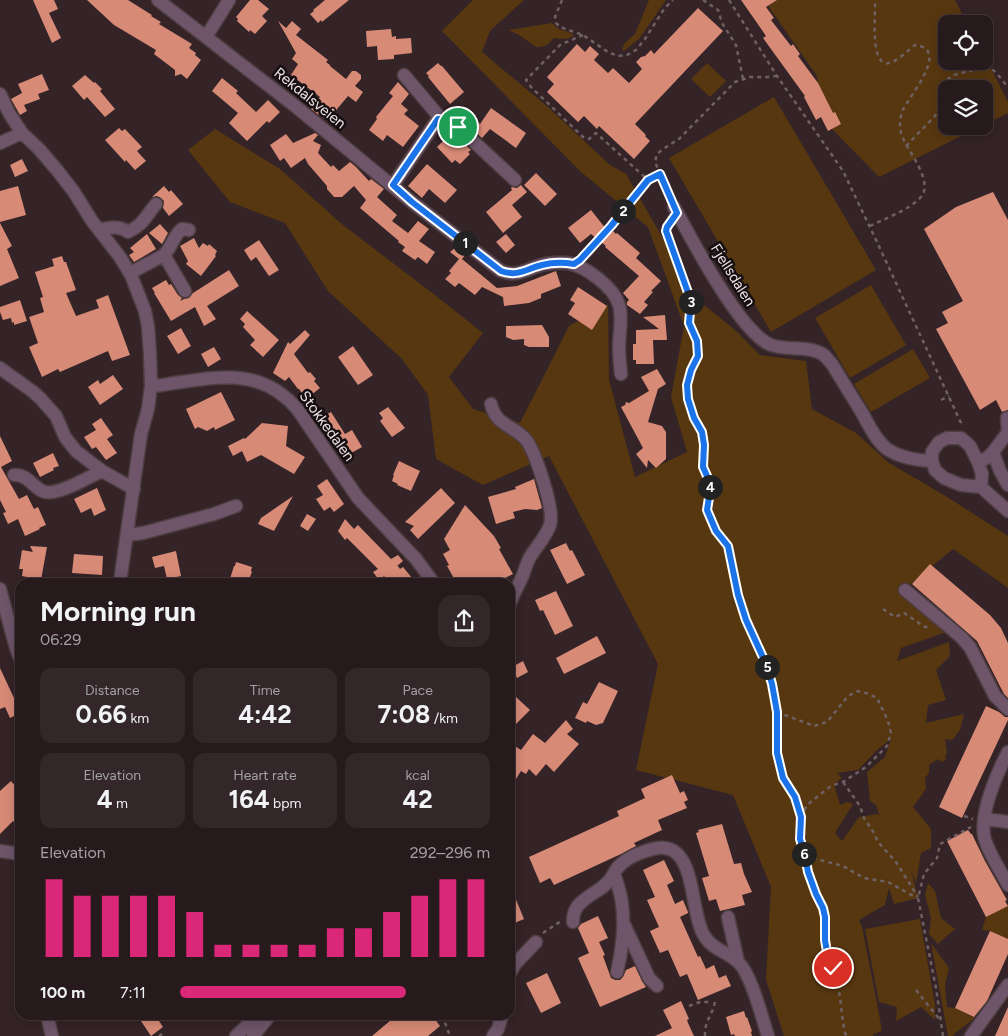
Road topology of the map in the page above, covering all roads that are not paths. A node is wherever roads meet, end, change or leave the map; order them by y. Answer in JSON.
{"nodes":[{"id":1,"x":158,"y":0,"type":"edge"},
{"id":2,"x":229,"y":0,"type":"edge"},
{"id":3,"x":206,"y":37,"type":"junction"},
{"id":4,"x":404,"y":75,"type":"dead end"},
{"id":5,"x":0,"y":94,"type":"edge"},
{"id":6,"x":438,"y":119,"type":"junction"},
{"id":7,"x":22,"y":133,"type":"junction"},
{"id":8,"x":0,"y":143,"type":"edge"},
{"id":9,"x":515,"y":180,"type":"dead end"},
{"id":10,"x":393,"y":185,"type":"junction"},
{"id":11,"x":156,"y":204,"type":"dead end"},
{"id":12,"x":676,"y":210,"type":"road end"},
{"id":13,"x":99,"y":230,"type":"junction"},
{"id":14,"x":189,"y":230,"type":"dead end"},
{"id":15,"x":164,"y":255,"type":"junction"},
{"id":16,"x":130,"y":273,"type":"junction"},
{"id":17,"x":185,"y":292,"type":"dead end"},
{"id":18,"x":0,"y":368,"type":"edge"},
{"id":19,"x":621,"y":374,"type":"dead end"},
{"id":20,"x":151,"y":386,"type":"junction"},
{"id":21,"x":491,"y":404,"type":"dead end"},
{"id":22,"x":1007,"y":418,"type":"edge"},
{"id":23,"x":994,"y":452,"type":"junction"},
{"id":24,"x":932,"y":461,"type":"junction"},
{"id":25,"x":978,"y":462,"type":"junction"},
{"id":26,"x":102,"y":471,"type":"junction"},
{"id":27,"x":14,"y":476,"type":"dead end"},
{"id":28,"x":1008,"y":485,"type":"edge"},
{"id":29,"x":980,"y":487,"type":"junction"},
{"id":30,"x":134,"y":489,"type":"junction"},
{"id":31,"x":236,"y":506,"type":"dead end"},
{"id":32,"x":1008,"y":511,"type":"edge"},
{"id":33,"x":127,"y":535,"type":"junction"},
{"id":34,"x":121,"y":578,"type":"edge"},
{"id":35,"x":430,"y":578,"type":"edge"},
{"id":36,"x":0,"y":589,"type":"edge"},
{"id":37,"x":904,"y":590,"type":"dead end"},
{"id":38,"x":515,"y":592,"type":"edge"},
{"id":39,"x":15,"y":644,"type":"edge"},
{"id":40,"x":1008,"y":709,"type":"edge"},
{"id":41,"x":1008,"y":752,"type":"edge"},
{"id":42,"x":984,"y":821,"type":"junction"},
{"id":43,"x":1008,"y":822,"type":"edge"},
{"id":44,"x":0,"y":850,"type":"edge"},
{"id":45,"x":15,"y":853,"type":"edge"},
{"id":46,"x":614,"y":873,"type":"junction"},
{"id":47,"x":1008,"y":885,"type":"edge"},
{"id":48,"x":574,"y":916,"type":"road end"},
{"id":49,"x":728,"y":917,"type":"dead end"},
{"id":50,"x":624,"y":924,"type":"junction"},
{"id":51,"x":539,"y":938,"type":"road end"},
{"id":52,"x":738,"y":962,"type":"junction"},
{"id":53,"x":515,"y":964,"type":"edge"},
{"id":54,"x":617,"y":972,"type":"dead end"},
{"id":55,"x":1008,"y":985,"type":"edge"},
{"id":56,"x":658,"y":986,"type":"dead end"},
{"id":57,"x":48,"y":1020,"type":"edge"},
{"id":58,"x":253,"y":1020,"type":"edge"},
{"id":59,"x":266,"y":1020,"type":"edge"},
{"id":60,"x":501,"y":1020,"type":"edge"},
{"id":61,"x":52,"y":1036,"type":"edge"},
{"id":62,"x":236,"y":1036,"type":"edge"},
{"id":63,"x":253,"y":1036,"type":"edge"},
{"id":64,"x":493,"y":1036,"type":"edge"},
{"id":65,"x":768,"y":1036,"type":"edge"},
{"id":66,"x":971,"y":1036,"type":"edge"}],
"edges":[{"from":1,"to":3,"type":"street","name":"Rekdalsveien"},
{"from":2,"to":3,"type":"street"},
{"from":3,"to":10,"type":"street","name":"Rekdalsveien"},
{"from":4,"to":6,"type":"street"},
{"from":5,"to":7,"type":"street"},
{"from":6,"to":9,"type":"street"},
{"from":6,"to":10,"type":"street"},
{"from":7,"to":8,"type":"street"},
{"from":7,"to":13,"type":"street"},
{"from":10,"to":19,"type":"street","name":"Rekdalsveien"},
{"from":11,"to":13,"type":"street"},
{"from":12,"to":24,"type":"street","name":"Fjellsdalen"},
{"from":13,"to":16,"type":"street"},
{"from":14,"to":15,"type":"street"},
{"from":15,"to":16,"type":"street"},
{"from":15,"to":17,"type":"street"},
{"from":16,"to":20,"type":"street"},
{"from":18,"to":26,"type":"street"},
{"from":20,"to":30,"type":"street"},
{"from":20,"to":35,"type":"street","name":"Stokkedalen"},
{"from":21,"to":38,"type":"street"},
{"from":22,"to":23,"type":"street"},
{"from":23,"to":25,"type":"street"},
{"from":23,"to":28,"type":"street"},
{"from":24,"to":25,"type":"street"},
{"from":24,"to":29,"type":"street"},
{"from":25,"to":29,"type":"street"},
{"from":26,"to":27,"type":"street"},
{"from":26,"to":30,"type":"street"},
{"from":29,"to":32,"type":"street"},
{"from":30,"to":33,"type":"street"},
{"from":31,"to":33,"type":"street"},
{"from":33,"to":34,"type":"street"},
{"from":36,"to":39,"type":"street"},
{"from":37,"to":40,"type":"street"},
{"from":41,"to":42,"type":"street"},
{"from":42,"to":43,"type":"street"},
{"from":42,"to":47,"type":"street"},
{"from":44,"to":45,"type":"street"},
{"from":46,"to":48,"type":"street"},
{"from":46,"to":50,"type":"street"},
{"from":46,"to":52,"type":"street"},
{"from":49,"to":52,"type":"street"},
{"from":50,"to":54,"type":"street"},
{"from":50,"to":56,"type":"street"},
{"from":51,"to":53,"type":"street"},
{"from":52,"to":65,"type":"street"},
{"from":55,"to":66,"type":"street"},
{"from":57,"to":61,"type":"street"},
{"from":58,"to":62,"type":"street"},
{"from":59,"to":63,"type":"street"},
{"from":60,"to":64,"type":"street"}]}
